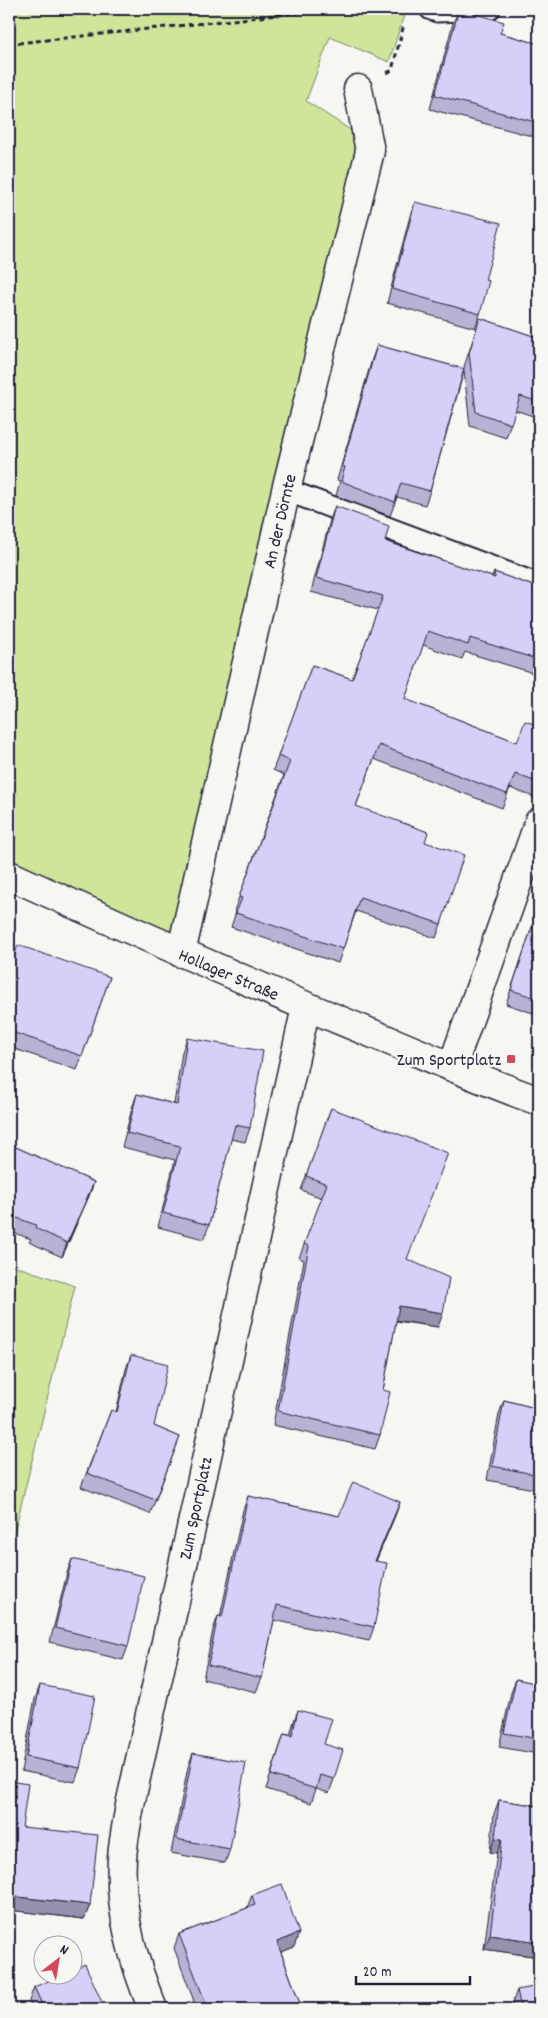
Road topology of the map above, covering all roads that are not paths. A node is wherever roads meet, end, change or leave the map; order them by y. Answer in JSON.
{"nodes":[{"id":1,"x":431,"y":9,"type":"edge"},
{"id":2,"x":489,"y":9,"type":"edge"},
{"id":3,"x":358,"y":89,"type":"road end"},
{"id":4,"x":286,"y":490,"type":"junction"},
{"id":5,"x":539,"y":585,"type":"edge"},
{"id":6,"x":539,"y":822,"type":"edge"},
{"id":7,"x":9,"y":875,"type":"edge"},
{"id":8,"x":181,"y":953,"type":"junction"},
{"id":9,"x":306,"y":1007,"type":"junction"},
{"id":10,"x":452,"y":1067,"type":"junction"},
{"id":11,"x":539,"y":1101,"type":"edge"},
{"id":12,"x":153,"y":2009,"type":"edge"}],
"edges":[{"from":1,"to":2,"type":"lane"},
{"from":3,"to":4,"type":"street","name":"An der Dörnte"},
{"from":4,"to":5,"type":"lane"},
{"from":4,"to":8,"type":"street","name":"An der Dörnte"},
{"from":6,"to":10,"type":"street"},
{"from":7,"to":8,"type":"street","name":"Hollager Straße"},
{"from":8,"to":9,"type":"street","name":"Hollager Straße"},
{"from":9,"to":10,"type":"street","name":"Hollager Straße"},
{"from":9,"to":12,"type":"street","name":"Zum Sportplatz"},
{"from":10,"to":11,"type":"street","name":"Hollager Straße"}]}
